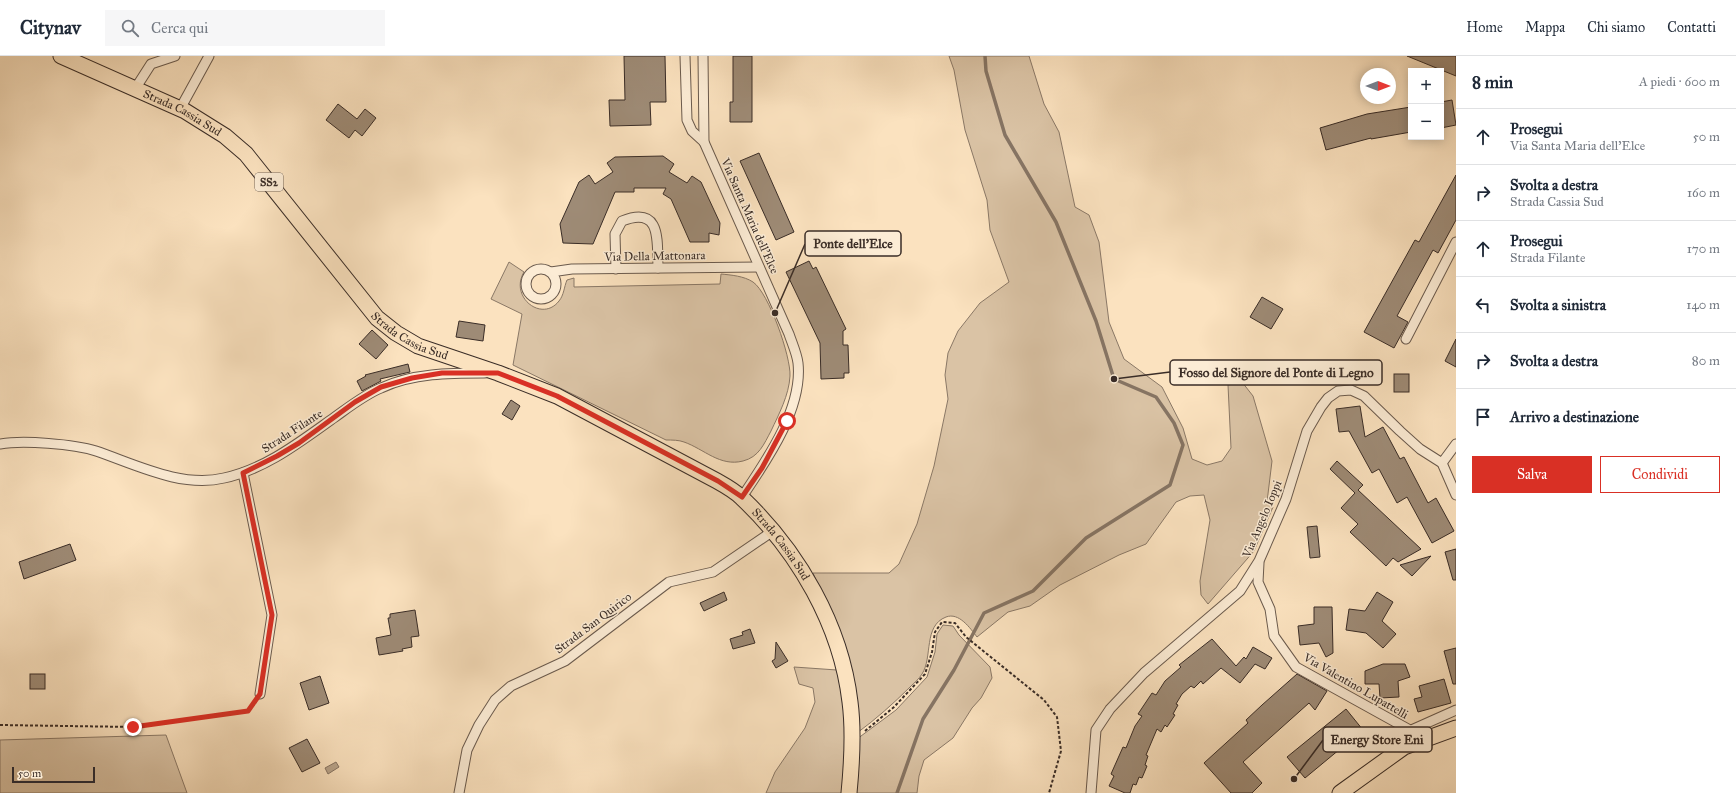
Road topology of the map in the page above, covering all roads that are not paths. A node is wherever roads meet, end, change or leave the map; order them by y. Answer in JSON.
{"nodes":[{"id":1,"x":61,"y":56,"type":"edge"},
{"id":2,"x":175,"y":56,"type":"edge"},
{"id":3,"x":209,"y":56,"type":"edge"},
{"id":4,"x":686,"y":56,"type":"edge"},
{"id":5,"x":703,"y":56,"type":"edge"},
{"id":6,"x":135,"y":89,"type":"junction"},
{"id":7,"x":180,"y":109,"type":"junction"},
{"id":8,"x":704,"y":142,"type":"junction"},
{"id":9,"x":1456,"y":242,"type":"edge"},
{"id":10,"x":759,"y":267,"type":"junction"},
{"id":11,"x":658,"y":268,"type":"junction"},
{"id":12,"x":616,"y":269,"type":"junction"},
{"id":13,"x":551,"y":272,"type":"dead end"},
{"id":14,"x":1406,"y":339,"type":"dead end"},
{"id":15,"x":498,"y":373,"type":"junction"},
{"id":16,"x":0,"y":444,"type":"edge"},
{"id":17,"x":1456,"y":444,"type":"edge"},
{"id":18,"x":1442,"y":463,"type":"junction"},
{"id":19,"x":243,"y":473,"type":"junction"},
{"id":20,"x":1456,"y":496,"type":"edge"},
{"id":21,"x":742,"y":497,"type":"junction"},
{"id":22,"x":773,"y":531,"type":"junction"},
{"id":23,"x":1259,"y":561,"type":"junction"},
{"id":24,"x":260,"y":694,"type":"road end"},
{"id":25,"x":1456,"y":710,"type":"edge"},
{"id":26,"x":1456,"y":728,"type":"edge"},
{"id":27,"x":1411,"y":737,"type":"junction"},
{"id":28,"x":458,"y":793,"type":"edge"},
{"id":29,"x":849,"y":793,"type":"edge"},
{"id":30,"x":1091,"y":793,"type":"edge"},
{"id":31,"x":1340,"y":793,"type":"edge"}],
"edges":[{"from":1,"to":6,"type":"main road","name":"Strada Cassia Sud","number":"SS2"},
{"from":2,"to":6,"type":"street"},
{"from":3,"to":7,"type":"street"},
{"from":4,"to":8,"type":"street","name":"Via Santa Maria dell'Elce"},
{"from":5,"to":8,"type":"street","name":"Via Santa Maria dell'Elce"},
{"from":6,"to":7,"type":"main road","name":"Strada Cassia Sud","number":"SS2"},
{"from":7,"to":15,"type":"main road","name":"Strada Cassia Sud","number":"SS2"},
{"from":8,"to":10,"type":"street","name":"Via Santa Maria dell'Elce"},
{"from":9,"to":14,"type":"street"},
{"from":10,"to":11,"type":"street","name":"Via Della Mattonara"},
{"from":10,"to":21,"type":"street","name":"Via Santa Maria dell'Elce"},
{"from":11,"to":12,"type":"street","name":"Via Della Mattonara"},
{"from":11,"to":12,"type":"street"},
{"from":12,"to":13,"type":"street","name":"Via Della Mattonara"},
{"from":15,"to":19,"type":"street","name":"Strada Filante"},
{"from":15,"to":21,"type":"main road","name":"Strada Cassia Sud"},
{"from":16,"to":19,"type":"street","name":"Strada Filante"},
{"from":17,"to":18,"type":"street"},
{"from":18,"to":20,"type":"street"},
{"from":18,"to":23,"type":"street","name":"Via Angelo Ioppi"},
{"from":19,"to":24,"type":"street"},
{"from":21,"to":22,"type":"main road","name":"Strada Cassia Sud"},
{"from":22,"to":28,"type":"street","name":"Strada San Quirico"},
{"from":22,"to":29,"type":"main road","name":"Strada Cassia Sud"},
{"from":23,"to":27,"type":"street","name":"Via Valentino Lupattelli"},
{"from":23,"to":30,"type":"street","name":"Via Angelo Ioppi"},
{"from":25,"to":27,"type":"street"},
{"from":26,"to":27,"type":"main road"},
{"from":27,"to":31,"type":"main road"}]}
